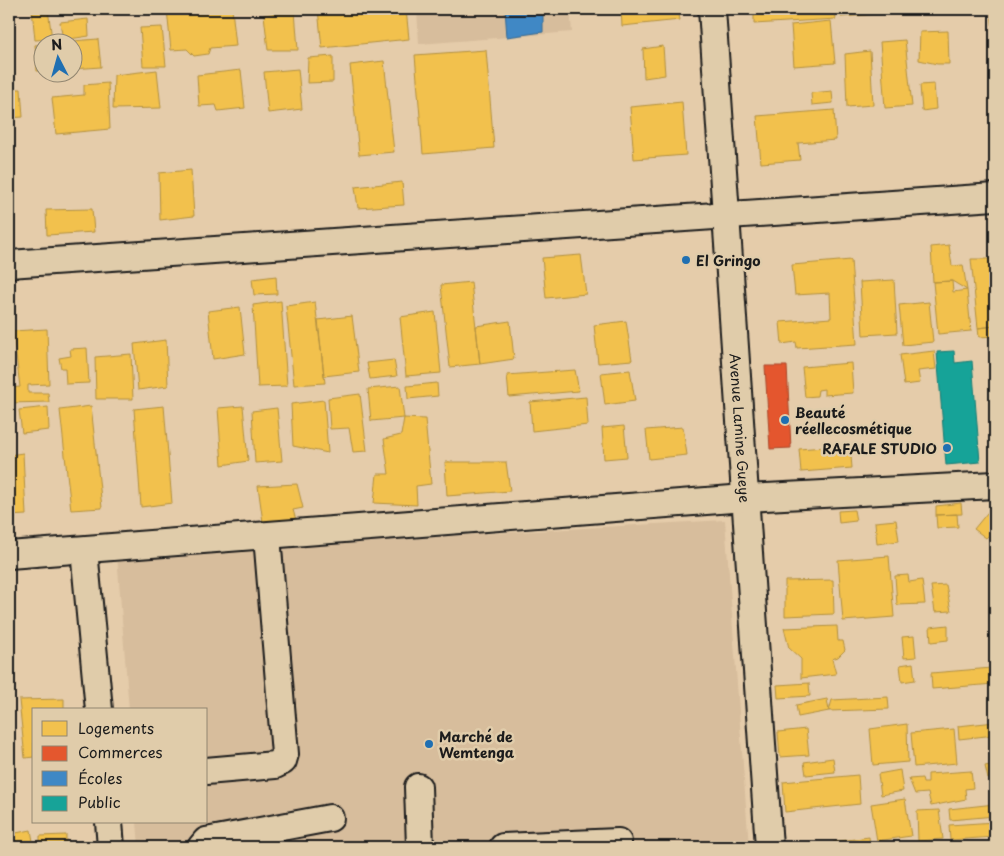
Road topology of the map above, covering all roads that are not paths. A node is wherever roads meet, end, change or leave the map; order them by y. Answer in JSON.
{"nodes":[{"id":1,"x":712,"y":9,"type":"edge"},
{"id":2,"x":995,"y":197,"type":"edge"},
{"id":3,"x":726,"y":214,"type":"junction"},
{"id":4,"x":9,"y":264,"type":"edge"},
{"id":5,"x":995,"y":485,"type":"edge"},
{"id":6,"x":745,"y":498,"type":"junction"},
{"id":7,"x":266,"y":536,"type":"junction"},
{"id":8,"x":84,"y":550,"type":"junction"},
{"id":9,"x":9,"y":555,"type":"edge"},
{"id":10,"x":99,"y":708,"type":"edge"},
{"id":11,"x":208,"y":771,"type":"edge"},
{"id":12,"x":418,"y":786,"type":"dead end"},
{"id":13,"x":330,"y":818,"type":"dead end"},
{"id":14,"x":109,"y":824,"type":"edge"},
{"id":15,"x":618,"y":842,"type":"dead end"},
{"id":16,"x":111,"y":847,"type":"edge"},
{"id":17,"x":201,"y":847,"type":"edge"},
{"id":18,"x":420,"y":847,"type":"edge"},
{"id":19,"x":503,"y":847,"type":"edge"},
{"id":20,"x":769,"y":847,"type":"edge"}],
"edges":[{"from":1,"to":3,"type":"street","name":"Avenue Lamine Gueye"},
{"from":2,"to":3,"type":"street"},
{"from":3,"to":4,"type":"street"},
{"from":3,"to":6,"type":"street","name":"Avenue Lamine Gueye"},
{"from":5,"to":6,"type":"street"},
{"from":6,"to":7,"type":"street"},
{"from":6,"to":20,"type":"street","name":"Avenue Lamine Gueye"},
{"from":7,"to":8,"type":"street"},
{"from":7,"to":11,"type":"street"},
{"from":8,"to":9,"type":"street"},
{"from":8,"to":10,"type":"street"},
{"from":12,"to":18,"type":"street"},
{"from":13,"to":17,"type":"street"},
{"from":14,"to":16,"type":"street"},
{"from":15,"to":19,"type":"street"}]}
